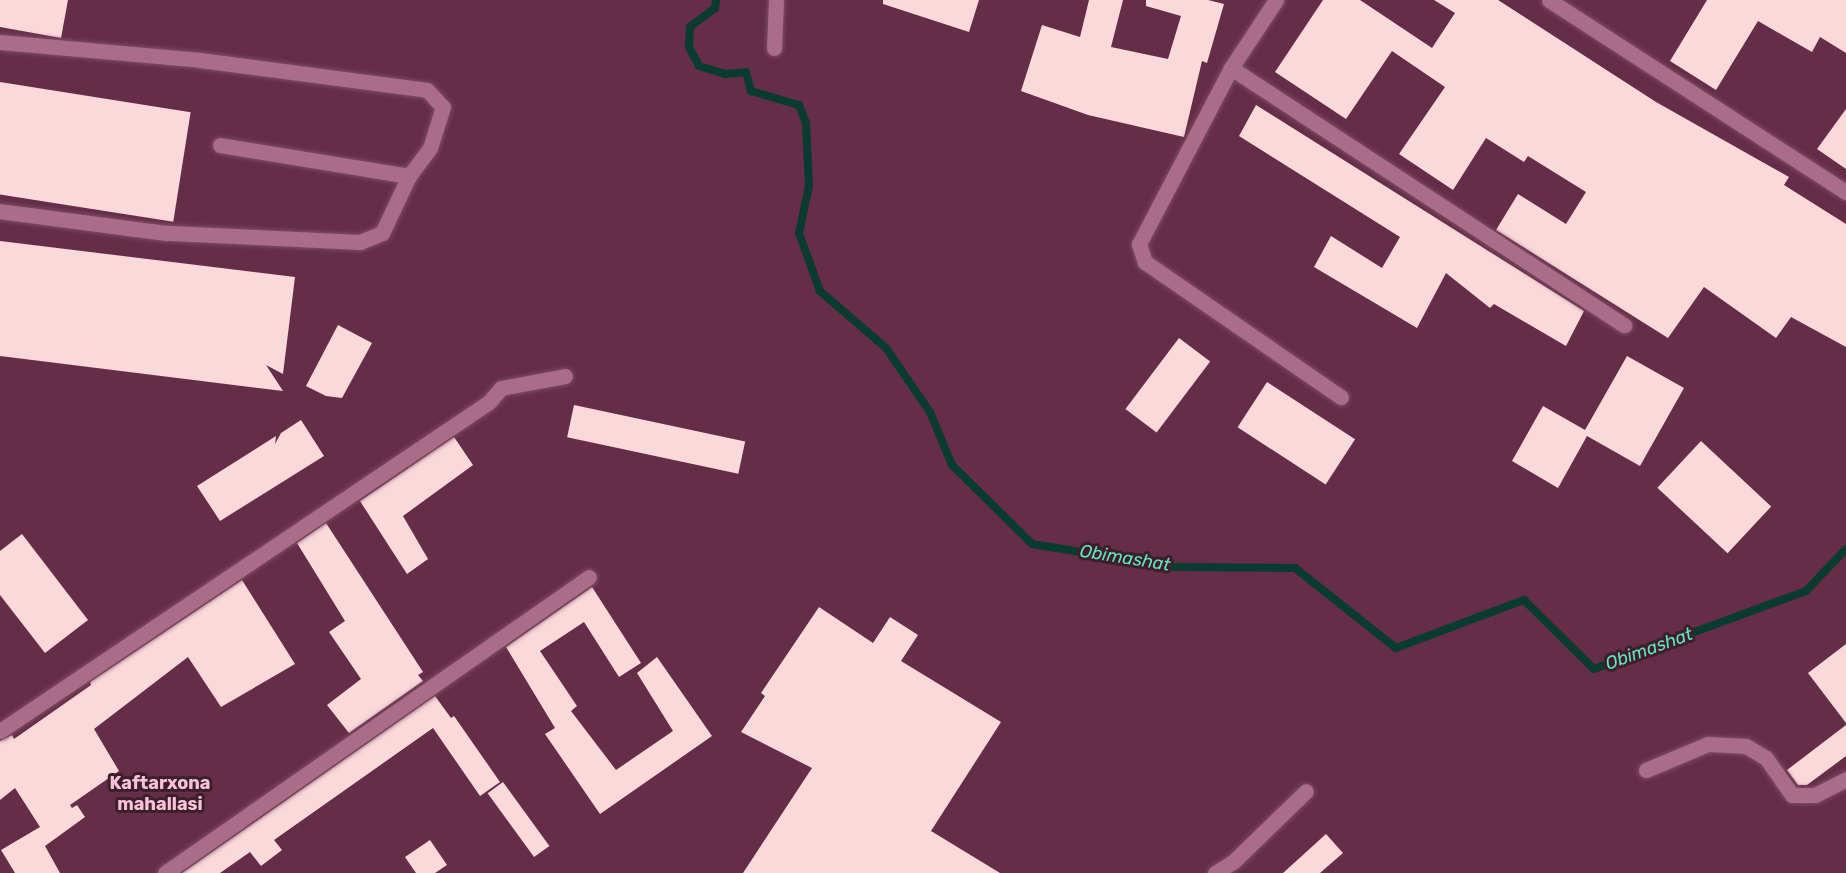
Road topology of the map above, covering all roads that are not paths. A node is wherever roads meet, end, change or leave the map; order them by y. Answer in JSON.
{"nodes":[{"id":1,"x":776,"y":0,"type":"edge"},
{"id":2,"x":1276,"y":0,"type":"edge"},
{"id":3,"x":1549,"y":0,"type":"edge"},
{"id":4,"x":0,"y":42,"type":"edge"},
{"id":5,"x":774,"y":48,"type":"dead end"},
{"id":6,"x":1231,"y":68,"type":"junction"},
{"id":7,"x":220,"y":145,"type":"dead end"},
{"id":8,"x":409,"y":176,"type":"junction"},
{"id":9,"x":1846,"y":192,"type":"edge"},
{"id":10,"x":0,"y":211,"type":"edge"},
{"id":11,"x":1624,"y":325,"type":"dead end"},
{"id":12,"x":565,"y":376,"type":"dead end"},
{"id":13,"x":1341,"y":398,"type":"dead end"},
{"id":14,"x":589,"y":577,"type":"dead end"},
{"id":15,"x":0,"y":731,"type":"edge"},
{"id":16,"x":1646,"y":770,"type":"dead end"},
{"id":17,"x":1846,"y":779,"type":"edge"},
{"id":18,"x":1306,"y":791,"type":"dead end"},
{"id":19,"x":165,"y":873,"type":"edge"},
{"id":20,"x":1215,"y":873,"type":"edge"}],
"edges":[{"from":1,"to":5,"type":"street"},
{"from":2,"to":6,"type":"street"},
{"from":3,"to":9,"type":"street"},
{"from":4,"to":8,"type":"street"},
{"from":6,"to":11,"type":"street"},
{"from":6,"to":13,"type":"street"},
{"from":7,"to":8,"type":"street"},
{"from":8,"to":10,"type":"street"},
{"from":12,"to":15,"type":"street"},
{"from":14,"to":19,"type":"street"},
{"from":16,"to":17,"type":"street"},
{"from":18,"to":20,"type":"street"}]}
